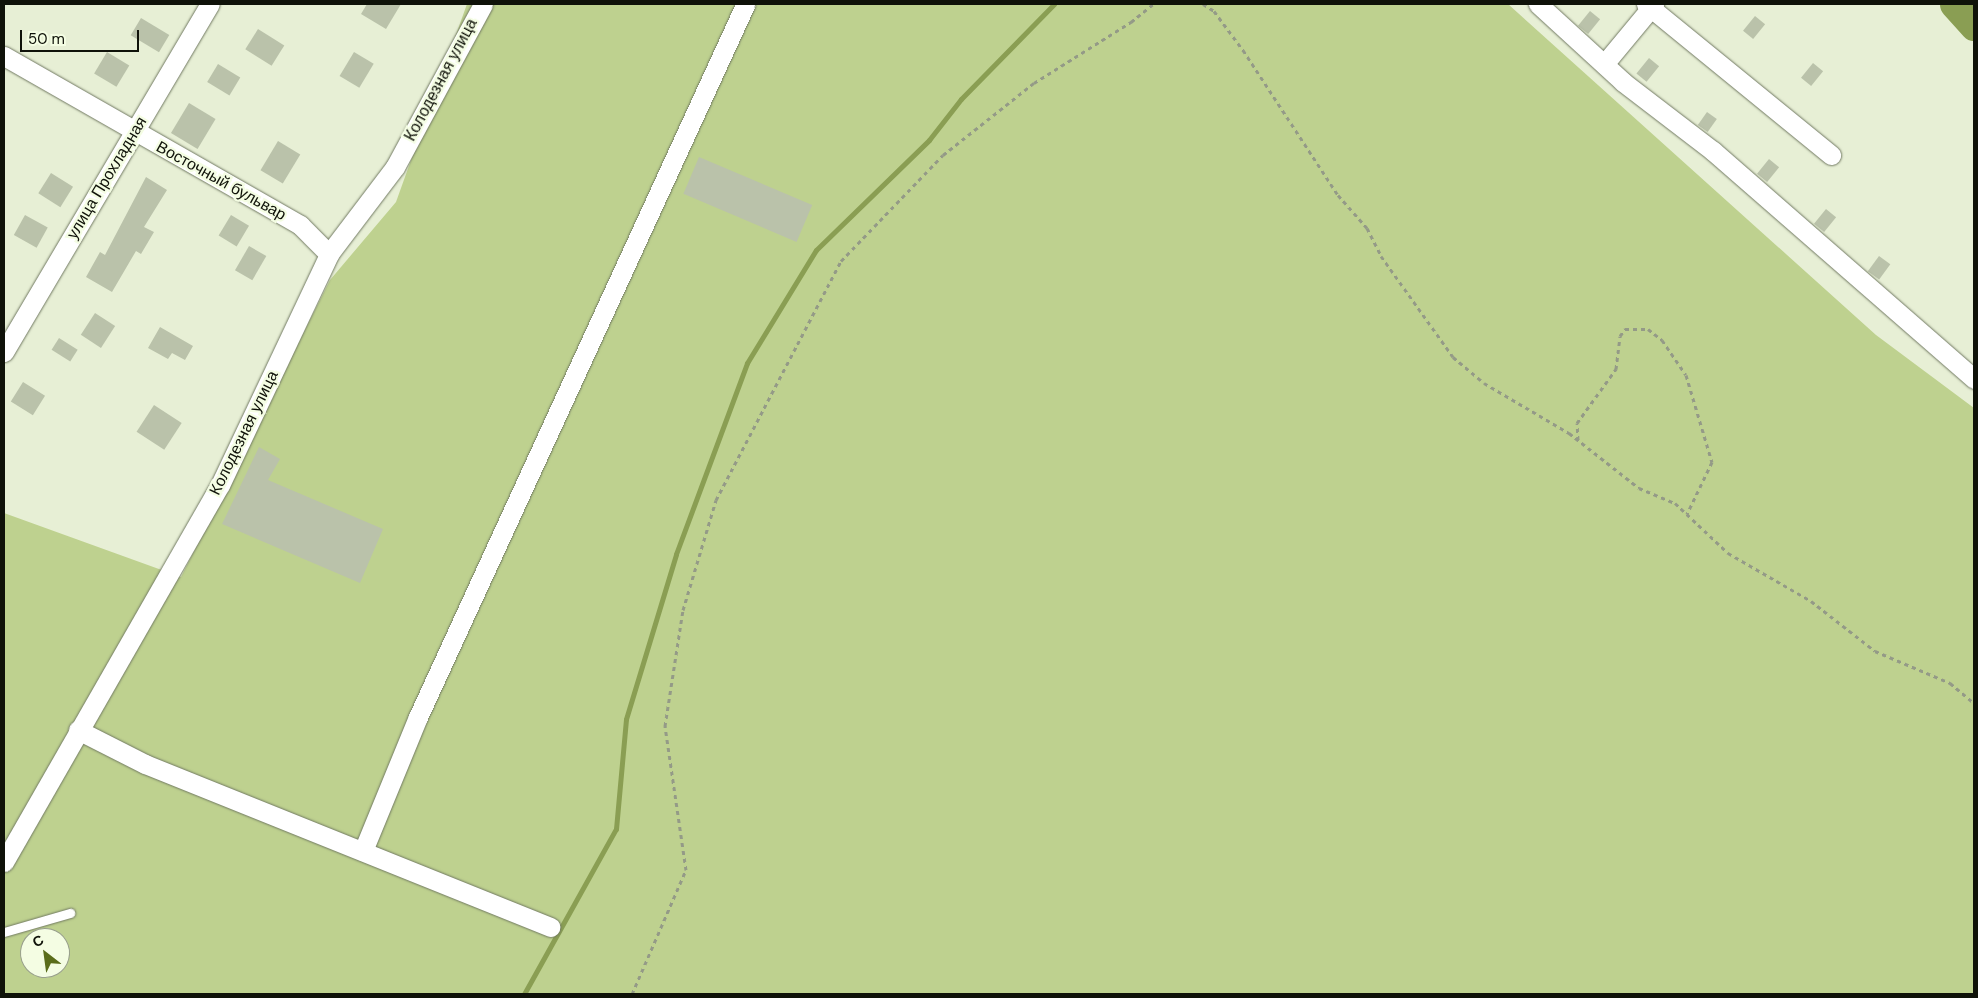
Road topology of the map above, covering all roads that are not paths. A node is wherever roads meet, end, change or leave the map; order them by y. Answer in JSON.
{"nodes":[{"id":1,"x":210,"y":4,"type":"edge"},
{"id":2,"x":483,"y":4,"type":"edge"},
{"id":3,"x":1538,"y":4,"type":"edge"},
{"id":4,"x":745,"y":5,"type":"dead end"},
{"id":5,"x":1650,"y":5,"type":"edge"},
{"id":6,"x":4,"y":56,"type":"edge"},
{"id":7,"x":1604,"y":63,"type":"junction"},
{"id":8,"x":134,"y":132,"type":"junction"},
{"id":9,"x":1831,"y":155,"type":"dead end"},
{"id":10,"x":329,"y":254,"type":"junction"},
{"id":11,"x":4,"y":352,"type":"edge"},
{"id":12,"x":1974,"y":379,"type":"edge"},
{"id":13,"x":78,"y":730,"type":"junction"},
{"id":14,"x":363,"y":851,"type":"junction"},
{"id":15,"x":4,"y":862,"type":"edge"},
{"id":16,"x":70,"y":912,"type":"dead end"},
{"id":17,"x":551,"y":927,"type":"dead end"},
{"id":18,"x":4,"y":932,"type":"edge"}],
"edges":[{"from":1,"to":8,"type":"street","name":"улица Прохладная"},
{"from":2,"to":10,"type":"street","name":"Колодезная улица"},
{"from":3,"to":7,"type":"street"},
{"from":4,"to":14,"type":"street"},
{"from":5,"to":7,"type":"street"},
{"from":5,"to":9,"type":"street"},
{"from":6,"to":8,"type":"street","name":"Восточный бульвар"},
{"from":7,"to":12,"type":"street"},
{"from":8,"to":10,"type":"street","name":"Восточный бульвар"},
{"from":8,"to":11,"type":"street","name":"улица Прохладная"},
{"from":10,"to":13,"type":"street","name":"Колодезная улица"},
{"from":13,"to":14,"type":"street"},
{"from":13,"to":15,"type":"street","name":"Колодезная улица"},
{"from":14,"to":17,"type":"street"},
{"from":16,"to":18,"type":"lane"}]}
